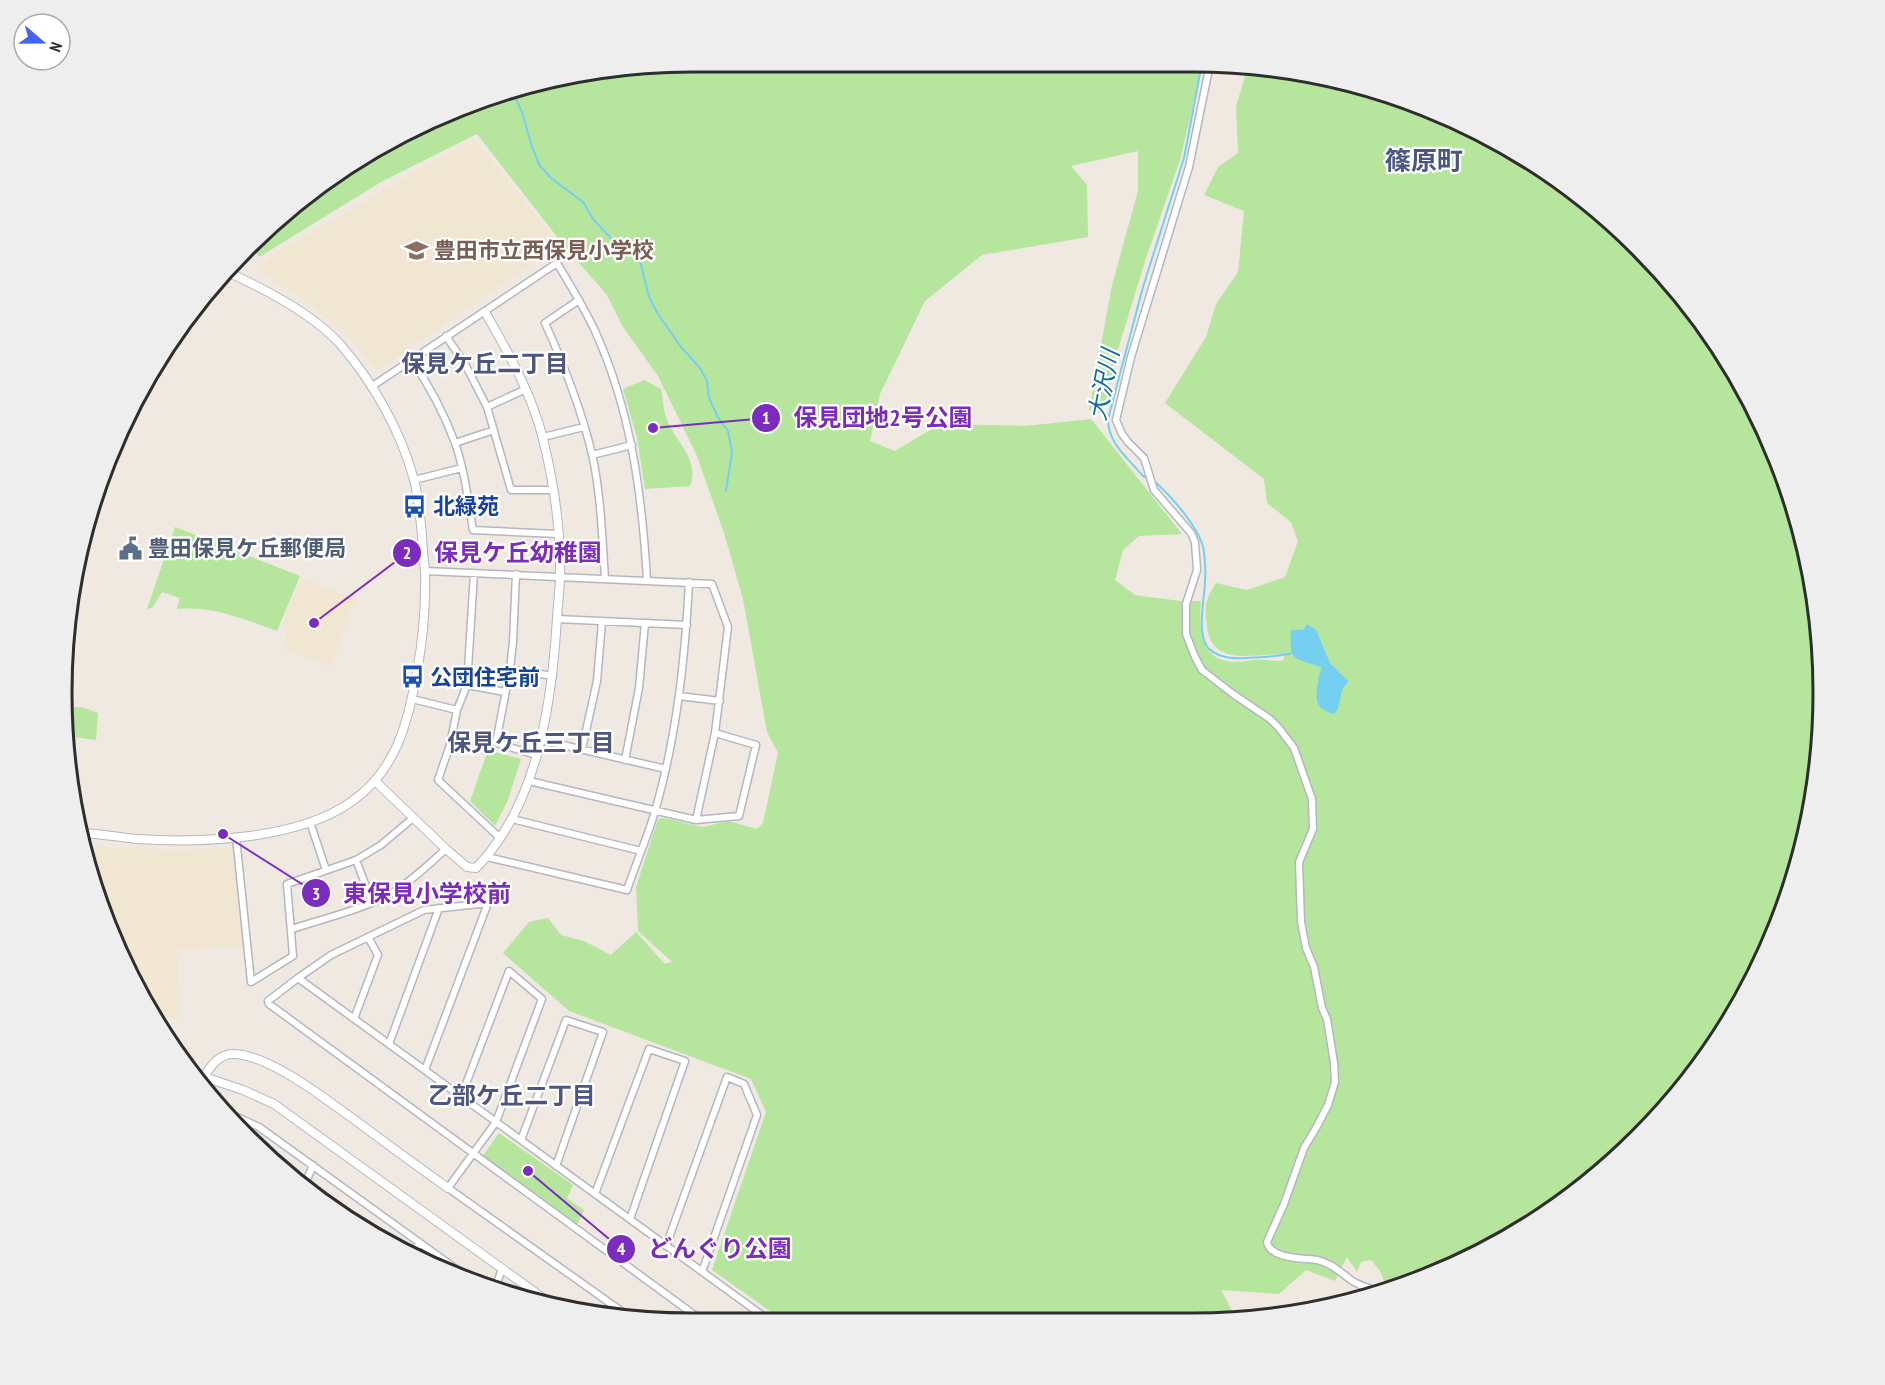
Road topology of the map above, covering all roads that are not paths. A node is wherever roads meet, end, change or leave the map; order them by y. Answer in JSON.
{"nodes":[{"id":1,"x":1208,"y":72,"type":"edge"},
{"id":2,"x":233,"y":275,"type":"edge"},
{"id":3,"x":579,"y":300,"type":"junction"},
{"id":4,"x":485,"y":312,"type":"junction"},
{"id":5,"x":447,"y":336,"type":"junction"},
{"id":6,"x":411,"y":359,"type":"junction"},
{"id":7,"x":371,"y":387,"type":"junction"},
{"id":8,"x":526,"y":389,"type":"junction"},
{"id":9,"x":487,"y":407,"type":"junction"},
{"id":10,"x":584,"y":427,"type":"junction"},
{"id":11,"x":494,"y":430,"type":"junction"},
{"id":12,"x":543,"y":437,"type":"junction"},
{"id":13,"x":455,"y":443,"type":"junction"},
{"id":14,"x":632,"y":445,"type":"junction"},
{"id":15,"x":592,"y":455,"type":"junction"},
{"id":16,"x":462,"y":468,"type":"junction"},
{"id":17,"x":414,"y":480,"type":"junction"},
{"id":18,"x":554,"y":490,"type":"junction"},
{"id":19,"x":558,"y":534,"type":"junction"},
{"id":20,"x":425,"y":571,"type":"junction"},
{"id":21,"x":474,"y":573,"type":"junction"},
{"id":22,"x":516,"y":574,"type":"junction"},
{"id":23,"x":560,"y":577,"type":"junction"},
{"id":24,"x":605,"y":578,"type":"junction"},
{"id":25,"x":647,"y":580,"type":"junction"},
{"id":26,"x":689,"y":582,"type":"junction"},
{"id":27,"x":557,"y":619,"type":"junction"},
{"id":28,"x":602,"y":622,"type":"junction"},
{"id":29,"x":645,"y":623,"type":"junction"},
{"id":30,"x":687,"y":625,"type":"junction"},
{"id":31,"x":510,"y":669,"type":"junction"},
{"id":32,"x":553,"y":676,"type":"junction"},
{"id":33,"x":467,"y":685,"type":"junction"},
{"id":34,"x":505,"y":692,"type":"junction"},
{"id":35,"x":679,"y":696,"type":"junction"},
{"id":36,"x":412,"y":699,"type":"junction"},
{"id":37,"x":720,"y":701,"type":"junction"},
{"id":38,"x":458,"y":710,"type":"junction"},
{"id":39,"x":716,"y":733,"type":"junction"},
{"id":40,"x":541,"y":740,"type":"junction"},
{"id":41,"x":582,"y":749,"type":"junction"},
{"id":42,"x":536,"y":755,"type":"junction"},
{"id":43,"x":625,"y":760,"type":"junction"},
{"id":44,"x":666,"y":769,"type":"junction"},
{"id":45,"x":375,"y":781,"type":"junction"},
{"id":46,"x":529,"y":781,"type":"junction"},
{"id":47,"x":655,"y":811,"type":"junction"},
{"id":48,"x":413,"y":818,"type":"junction"},
{"id":49,"x":512,"y":819,"type":"junction"},
{"id":50,"x":696,"y":820,"type":"junction"},
{"id":51,"x":310,"y":822,"type":"junction"},
{"id":52,"x":89,"y":834,"type":"edge"},
{"id":53,"x":236,"y":837,"type":"junction"},
{"id":54,"x":500,"y":838,"type":"junction"},
{"id":55,"x":446,"y":849,"type":"junction"},
{"id":56,"x":641,"y":851,"type":"junction"},
{"id":57,"x":487,"y":857,"type":"junction"},
{"id":58,"x":356,"y":860,"type":"junction"},
{"id":59,"x":326,"y":870,"type":"junction"},
{"id":60,"x":372,"y":902,"type":"junction"},
{"id":61,"x":439,"y":908,"type":"junction"},
{"id":62,"x":292,"y":929,"type":"junction"},
{"id":63,"x":368,"y":937,"type":"junction"},
{"id":64,"x":298,"y":978,"type":"junction"},
{"id":65,"x":354,"y":1019,"type":"junction"},
{"id":66,"x":389,"y":1044,"type":"junction"},
{"id":67,"x":425,"y":1070,"type":"junction"},
{"id":68,"x":205,"y":1076,"type":"edge"},
{"id":69,"x":210,"y":1083,"type":"edge"},
{"id":70,"x":461,"y":1097,"type":"junction"},
{"id":71,"x":243,"y":1120,"type":"edge"},
{"id":72,"x":496,"y":1122,"type":"junction"},
{"id":73,"x":521,"y":1140,"type":"junction"},
{"id":74,"x":473,"y":1154,"type":"junction"},
{"id":75,"x":313,"y":1165,"type":"junction"},
{"id":76,"x":556,"y":1166,"type":"junction"},
{"id":77,"x":307,"y":1179,"type":"edge"},
{"id":78,"x":448,"y":1188,"type":"junction"},
{"id":79,"x":595,"y":1194,"type":"junction"},
{"id":80,"x":630,"y":1219,"type":"junction"},
{"id":81,"x":419,"y":1242,"type":"junction"},
{"id":82,"x":666,"y":1246,"type":"junction"},
{"id":83,"x":417,"y":1249,"type":"edge"},
{"id":84,"x":447,"y":1262,"type":"edge"},
{"id":85,"x":502,"y":1269,"type":"junction"},
{"id":86,"x":702,"y":1272,"type":"junction"},
{"id":87,"x":497,"y":1281,"type":"edge"},
{"id":88,"x":1367,"y":1288,"type":"edge"},
{"id":89,"x":535,"y":1293,"type":"edge"},
{"id":90,"x":618,"y":1309,"type":"edge"},
{"id":91,"x":692,"y":1313,"type":"edge"},
{"id":92,"x":759,"y":1313,"type":"edge"}],
"edges":[{"from":1,"to":88,"type":"street"},
{"from":2,"to":7,"type":"street"},
{"from":3,"to":4,"type":"street"},
{"from":3,"to":10,"type":"street"},
{"from":3,"to":14,"type":"street"},
{"from":4,"to":5,"type":"street"},
{"from":4,"to":8,"type":"street"},
{"from":5,"to":6,"type":"street"},
{"from":5,"to":9,"type":"street"},
{"from":6,"to":7,"type":"street"},
{"from":6,"to":13,"type":"street"},
{"from":7,"to":17,"type":"street"},
{"from":8,"to":9,"type":"street"},
{"from":8,"to":12,"type":"street"},
{"from":9,"to":11,"type":"street"},
{"from":10,"to":12,"type":"street"},
{"from":10,"to":15,"type":"street"},
{"from":11,"to":13,"type":"street"},
{"from":11,"to":18,"type":"street"},
{"from":12,"to":18,"type":"street"},
{"from":13,"to":16,"type":"street"},
{"from":14,"to":15,"type":"street"},
{"from":14,"to":25,"type":"street"},
{"from":15,"to":24,"type":"street"},
{"from":16,"to":17,"type":"street"},
{"from":16,"to":19,"type":"street"},
{"from":17,"to":20,"type":"street"},
{"from":18,"to":19,"type":"street"},
{"from":19,"to":23,"type":"street"},
{"from":20,"to":21,"type":"street"},
{"from":20,"to":36,"type":"street"},
{"from":21,"to":22,"type":"street"},
{"from":21,"to":33,"type":"street"},
{"from":22,"to":23,"type":"street"},
{"from":22,"to":31,"type":"street"},
{"from":23,"to":24,"type":"street"},
{"from":23,"to":27,"type":"street"},
{"from":24,"to":25,"type":"street"},
{"from":25,"to":26,"type":"street"},
{"from":26,"to":30,"type":"street"},
{"from":26,"to":37,"type":"street"},
{"from":27,"to":28,"type":"street"},
{"from":27,"to":32,"type":"street"},
{"from":28,"to":29,"type":"street"},
{"from":28,"to":41,"type":"street"},
{"from":29,"to":30,"type":"street"},
{"from":29,"to":43,"type":"street"},
{"from":30,"to":35,"type":"street"},
{"from":31,"to":32,"type":"street"},
{"from":31,"to":34,"type":"street"},
{"from":32,"to":40,"type":"street"},
{"from":33,"to":34,"type":"street"},
{"from":33,"to":38,"type":"street"},
{"from":34,"to":42,"type":"street"},
{"from":35,"to":37,"type":"street"},
{"from":35,"to":44,"type":"street"},
{"from":36,"to":38,"type":"street"},
{"from":36,"to":45,"type":"street"},
{"from":37,"to":39,"type":"street"},
{"from":38,"to":54,"type":"street"},
{"from":39,"to":50,"type":"street"},
{"from":39,"to":50,"type":"street"},
{"from":40,"to":41,"type":"street"},
{"from":40,"to":42,"type":"street"},
{"from":41,"to":43,"type":"street"},
{"from":42,"to":46,"type":"street"},
{"from":43,"to":44,"type":"street"},
{"from":44,"to":47,"type":"street"},
{"from":45,"to":48,"type":"street"},
{"from":45,"to":51,"type":"street"},
{"from":46,"to":47,"type":"street"},
{"from":46,"to":49,"type":"street"},
{"from":47,"to":50,"type":"street"},
{"from":47,"to":56,"type":"street"},
{"from":48,"to":55,"type":"street"},
{"from":48,"to":58,"type":"street"},
{"from":49,"to":54,"type":"street"},
{"from":49,"to":56,"type":"street"},
{"from":51,"to":53,"type":"street"},
{"from":51,"to":59,"type":"street"},
{"from":52,"to":53,"type":"street"},
{"from":53,"to":62,"type":"street"},
{"from":54,"to":57,"type":"street"},
{"from":55,"to":57,"type":"street"},
{"from":55,"to":60,"type":"street"},
{"from":56,"to":57,"type":"street"},
{"from":58,"to":59,"type":"street"},
{"from":58,"to":60,"type":"street"},
{"from":59,"to":62,"type":"street"},
{"from":60,"to":62,"type":"street"},
{"from":61,"to":63,"type":"street"},
{"from":61,"to":66,"type":"street"},
{"from":61,"to":67,"type":"street"},
{"from":63,"to":64,"type":"street"},
{"from":63,"to":65,"type":"street"},
{"from":64,"to":65,"type":"street"},
{"from":64,"to":74,"type":"street"},
{"from":65,"to":66,"type":"street"},
{"from":66,"to":67,"type":"street"},
{"from":67,"to":70,"type":"street"},
{"from":68,"to":78,"type":"street"},
{"from":69,"to":85,"type":"street"},
{"from":70,"to":72,"type":"street"},
{"from":70,"to":72,"type":"street"},
{"from":71,"to":75,"type":"street"},
{"from":72,"to":73,"type":"street"},
{"from":72,"to":74,"type":"street"},
{"from":73,"to":76,"type":"street"},
{"from":73,"to":76,"type":"street"},
{"from":74,"to":78,"type":"street"},
{"from":74,"to":91,"type":"street"},
{"from":75,"to":77,"type":"street"},
{"from":75,"to":81,"type":"street"},
{"from":76,"to":79,"type":"street"},
{"from":78,"to":90,"type":"street"},
{"from":79,"to":80,"type":"street"},
{"from":79,"to":80,"type":"street"},
{"from":80,"to":82,"type":"street"},
{"from":81,"to":83,"type":"street"},
{"from":81,"to":84,"type":"street"},
{"from":82,"to":86,"type":"street"},
{"from":82,"to":86,"type":"street"},
{"from":85,"to":87,"type":"street"},
{"from":85,"to":89,"type":"street"},
{"from":86,"to":92,"type":"street"}]}
